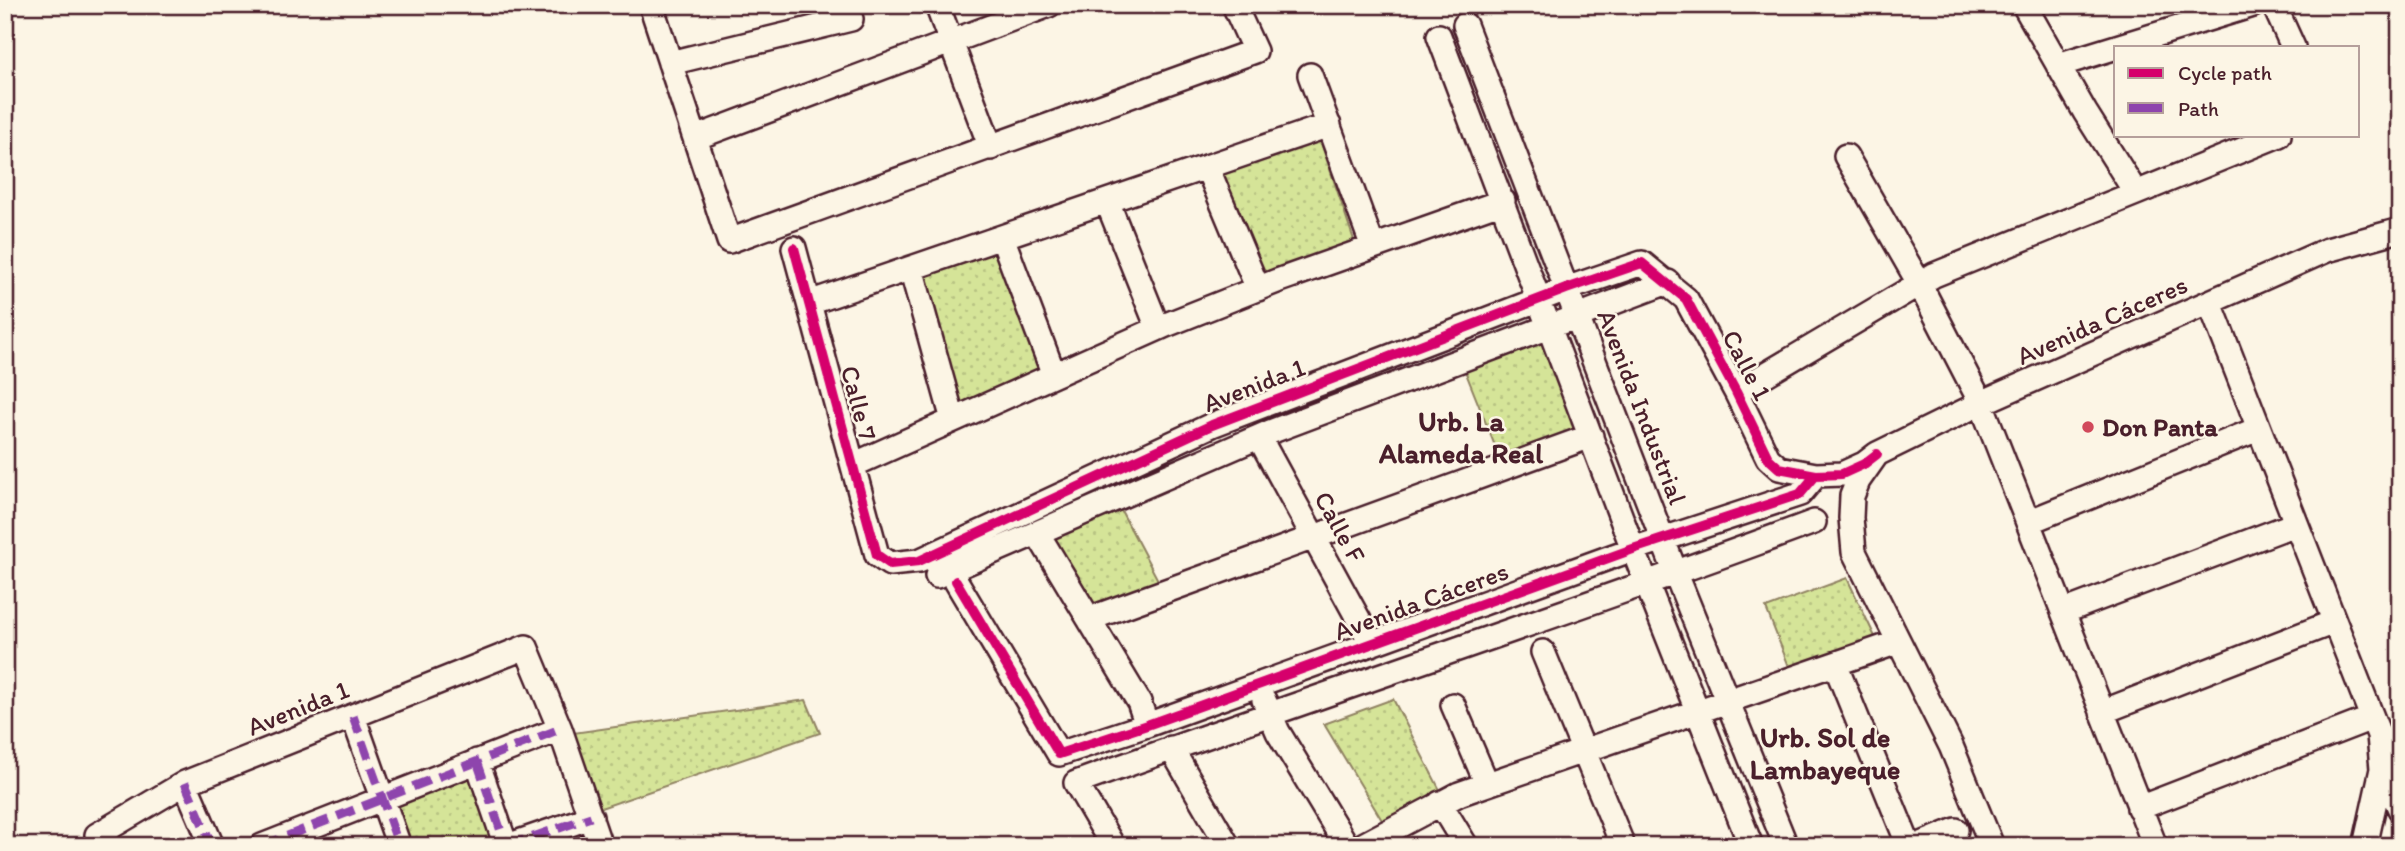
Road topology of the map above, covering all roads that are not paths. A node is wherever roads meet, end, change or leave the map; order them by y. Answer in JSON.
{"nodes":[{"id":1,"x":651,"y":5,"type":"edge"},
{"id":2,"x":937,"y":5,"type":"edge"},
{"id":3,"x":1049,"y":5,"type":"edge"},
{"id":4,"x":1234,"y":5,"type":"edge"},
{"id":5,"x":2024,"y":5,"type":"edge"},
{"id":6,"x":2253,"y":5,"type":"edge"},
{"id":7,"x":2274,"y":5,"type":"edge"},
{"id":8,"x":851,"y":19,"type":"dead end"},
{"id":9,"x":1465,"y":25,"type":"dead end"},
{"id":10,"x":1439,"y":36,"type":"dead end"},
{"id":11,"x":951,"y":42,"type":"junction"},
{"id":12,"x":2120,"y":46,"type":"edge"},
{"id":13,"x":2293,"y":46,"type":"edge"},
{"id":14,"x":2114,"y":48,"type":"edge"},
{"id":15,"x":670,"y":63,"type":"junction"},
{"id":16,"x":2058,"y":65,"type":"junction"},
{"id":17,"x":1310,"y":75,"type":"dead end"},
{"id":18,"x":1329,"y":125,"type":"junction"},
{"id":19,"x":2277,"y":136,"type":"edge"},
{"id":20,"x":695,"y":138,"type":"junction"},
{"id":21,"x":991,"y":148,"type":"junction"},
{"id":22,"x":1846,"y":156,"type":"dead end"},
{"id":23,"x":1207,"y":167,"type":"junction"},
{"id":24,"x":2136,"y":193,"type":"junction"},
{"id":25,"x":1107,"y":201,"type":"junction"},
{"id":26,"x":1503,"y":201,"type":"junction"},
{"id":27,"x":2400,"y":230,"type":"edge"},
{"id":28,"x":1002,"y":237,"type":"junction"},
{"id":29,"x":1373,"y":247,"type":"junction"},
{"id":30,"x":794,"y":248,"type":"dead end"},
{"id":31,"x":1642,"y":262,"type":"joint"},
{"id":32,"x":911,"y":268,"type":"junction"},
{"id":33,"x":1668,"y":282,"type":"junction"},
{"id":34,"x":1919,"y":283,"type":"junction"},
{"id":35,"x":1258,"y":289,"type":"junction"},
{"id":36,"x":1566,"y":289,"type":"junction"},
{"id":37,"x":1539,"y":299,"type":"junction"},
{"id":38,"x":809,"y":303,"type":"junction"},
{"id":39,"x":2210,"y":303,"type":"junction"},
{"id":40,"x":1577,"y":316,"type":"junction"},
{"id":41,"x":1550,"y":327,"type":"junction"},
{"id":42,"x":1158,"y":328,"type":"junction"},
{"id":43,"x":1054,"y":375,"type":"junction"},
{"id":44,"x":1736,"y":392,"type":"junction"},
{"id":45,"x":1981,"y":403,"type":"junction"},
{"id":46,"x":953,"y":421,"type":"junction"},
{"id":47,"x":2258,"y":429,"type":"junction"},
{"id":48,"x":1591,"y":436,"type":"junction"},
{"id":49,"x":1259,"y":437,"type":"junction"},
{"id":50,"x":1877,"y":454,"type":"junction"},
{"id":51,"x":853,"y":465,"type":"junction"},
{"id":52,"x":1816,"y":475,"type":"junction"},
{"id":53,"x":1814,"y":522,"type":"dead end"},
{"id":54,"x":2028,"y":522,"type":"junction"},
{"id":55,"x":2295,"y":524,"type":"junction"},
{"id":56,"x":1313,"y":538,"type":"junction"},
{"id":57,"x":1662,"y":539,"type":"junction"},
{"id":58,"x":1042,"y":541,"type":"dead end"},
{"id":59,"x":1633,"y":549,"type":"junction"},
{"id":60,"x":890,"y":564,"type":"joint"},
{"id":61,"x":1676,"y":574,"type":"junction"},
{"id":62,"x":1647,"y":583,"type":"junction"},
{"id":63,"x":2063,"y":612,"type":"junction"},
{"id":64,"x":1089,"y":619,"type":"junction"},
{"id":65,"x":2334,"y":622,"type":"junction"},
{"id":66,"x":1898,"y":642,"type":"junction"},
{"id":67,"x":1372,"y":643,"type":"junction"},
{"id":68,"x":1543,"y":652,"type":"dead end"},
{"id":69,"x":1835,"y":664,"type":"junction"},
{"id":70,"x":1258,"y":683,"type":"junction"},
{"id":71,"x":1726,"y":702,"type":"junction"},
{"id":72,"x":1453,"y":705,"type":"dead end"},
{"id":73,"x":1697,"y":712,"type":"junction"},
{"id":74,"x":2102,"y":712,"type":"junction"},
{"id":75,"x":1269,"y":713,"type":"junction"},
{"id":76,"x":353,"y":716,"type":"junction"},
{"id":77,"x":2372,"y":718,"type":"junction"},
{"id":78,"x":1147,"y":725,"type":"junction"},
{"id":79,"x":560,"y":729,"type":"junction"},
{"id":80,"x":1171,"y":748,"type":"junction"},
{"id":81,"x":1584,"y":751,"type":"junction"},
{"id":82,"x":1059,"y":754,"type":"joint"},
{"id":83,"x":477,"y":761,"type":"junction"},
{"id":84,"x":2382,"y":769,"type":"junction"},
{"id":85,"x":185,"y":783,"type":"junction"},
{"id":86,"x":1487,"y":784,"type":"junction"},
{"id":87,"x":382,"y":798,"type":"junction"},
{"id":88,"x":1440,"y":803,"type":"junction"},
{"id":89,"x":2139,"y":808,"type":"junction"},
{"id":90,"x":2400,"y":809,"type":"edge"},
{"id":91,"x":591,"y":817,"type":"junction"},
{"id":92,"x":1956,"y":830,"type":"dead end"},
{"id":93,"x":97,"y":835,"type":"dead end"},
{"id":94,"x":2361,"y":844,"type":"edge"},
{"id":95,"x":212,"y":846,"type":"edge"},
{"id":96,"x":262,"y":846,"type":"edge"},
{"id":97,"x":399,"y":846,"type":"edge"},
{"id":98,"x":507,"y":846,"type":"edge"},
{"id":99,"x":600,"y":846,"type":"edge"},
{"id":100,"x":1113,"y":846,"type":"edge"},
{"id":101,"x":1228,"y":846,"type":"edge"},
{"id":102,"x":1347,"y":846,"type":"edge"},
{"id":103,"x":1361,"y":846,"type":"edge"},
{"id":104,"x":1466,"y":846,"type":"edge"},
{"id":105,"x":1623,"y":846,"type":"edge"},
{"id":106,"x":1751,"y":846,"type":"edge"},
{"id":107,"x":1786,"y":846,"type":"edge"},
{"id":108,"x":1909,"y":846,"type":"edge"},
{"id":109,"x":1917,"y":846,"type":"edge"},
{"id":110,"x":1992,"y":846,"type":"edge"},
{"id":111,"x":2155,"y":846,"type":"edge"}],
"edges":[{"from":1,"to":15,"type":"street"},
{"from":2,"to":11,"type":"street"},
{"from":3,"to":11,"type":"street"},
{"from":4,"to":21,"type":"street"},
{"from":5,"to":16,"type":"street"},
{"from":6,"to":12,"type":"street"},
{"from":7,"to":13,"type":"street"},
{"from":8,"to":15,"type":"street"},
{"from":9,"to":36,"type":"street","name":"Avenida Industrial"},
{"from":10,"to":26,"type":"street"},
{"from":11,"to":20,"type":"street"},
{"from":11,"to":21,"type":"street"},
{"from":14,"to":16,"type":"street"},
{"from":15,"to":20,"type":"street"},
{"from":16,"to":24,"type":"street"},
{"from":17,"to":18,"type":"street"},
{"from":18,"to":23,"type":"street"},
{"from":18,"to":29,"type":"street"},
{"from":19,"to":24,"type":"street"},
{"from":20,"to":21,"type":"street"},
{"from":22,"to":34,"type":"street"},
{"from":23,"to":25,"type":"street"},
{"from":23,"to":35,"type":"street"},
{"from":24,"to":34,"type":"street"},
{"from":25,"to":28,"type":"street"},
{"from":25,"to":42,"type":"street"},
{"from":26,"to":29,"type":"street"},
{"from":26,"to":37,"type":"street"},
{"from":27,"to":39,"type":"street","name":"Avenida Cáceres"},
{"from":28,"to":32,"type":"street"},
{"from":28,"to":43,"type":"street"},
{"from":29,"to":35,"type":"street"},
{"from":30,"to":38,"type":"street","name":"Calle 7"},
{"from":31,"to":33,"type":"street","name":"Calle 1"},
{"from":31,"to":36,"type":"street","name":"Avenida 1"},
{"from":32,"to":38,"type":"street"},
{"from":32,"to":46,"type":"street"},
{"from":33,"to":40,"type":"street","name":"Avenida 1"},
{"from":33,"to":44,"type":"street","name":"Calle 1"},
{"from":34,"to":44,"type":"street"},
{"from":34,"to":45,"type":"street"},
{"from":35,"to":42,"type":"street"},
{"from":36,"to":37,"type":"street","name":"Avenida 1"},
{"from":36,"to":40,"type":"street","name":"Avenida Industrial"},
{"from":37,"to":41,"type":"street"},
{"from":37,"to":60,"type":"street","name":"Avenida 1"},
{"from":38,"to":51,"type":"street","name":"Calle 7"},
{"from":39,"to":45,"type":"street","name":"Avenida Cáceres"},
{"from":39,"to":47,"type":"street"},
{"from":40,"to":41,"type":"street","name":"Avenida 1"},
{"from":40,"to":57,"type":"street","name":"Avenida Industrial"},
{"from":41,"to":48,"type":"street"},
{"from":41,"to":49,"type":"street","name":"Avenida 1"},
{"from":42,"to":43,"type":"street"},
{"from":43,"to":46,"type":"street"},
{"from":44,"to":52,"type":"street","name":"Calle 1"},
{"from":45,"to":50,"type":"street","name":"Avenida Cáceres"},
{"from":45,"to":54,"type":"street"},
{"from":46,"to":51,"type":"street"},
{"from":47,"to":54,"type":"street"},
{"from":47,"to":55,"type":"street"},
{"from":48,"to":56,"type":"street"},
{"from":48,"to":59,"type":"street"},
{"from":49,"to":56,"type":"street","name":"Calle F"},
{"from":49,"to":82,"type":"street","name":"Avenida 1"},
{"from":50,"to":52,"type":"street","name":"Calle 1"},
{"from":50,"to":66,"type":"street","name":"Avenida Cáceres"},
{"from":51,"to":60,"type":"street","name":"Calle 7"},
{"from":52,"to":57,"type":"street","name":"Avenida Cáceres"},
{"from":53,"to":61,"type":"street"},
{"from":54,"to":63,"type":"street"},
{"from":55,"to":63,"type":"street"},
{"from":55,"to":65,"type":"street"},
{"from":56,"to":64,"type":"street"},
{"from":56,"to":67,"type":"street","name":"Calle F"},
{"from":57,"to":59,"type":"street","name":"Avenida Cáceres"},
{"from":57,"to":61,"type":"street","name":"Avenida Industrial"},
{"from":58,"to":64,"type":"street"},
{"from":59,"to":62,"type":"street"},
{"from":59,"to":67,"type":"street","name":"Avenida Cáceres"},
{"from":61,"to":62,"type":"street"},
{"from":61,"to":71,"type":"street","name":"Avenida Industrial"},
{"from":62,"to":73,"type":"street"},
{"from":62,"to":75,"type":"street"},
{"from":63,"to":74,"type":"street"},
{"from":64,"to":78,"type":"street"},
{"from":65,"to":74,"type":"street"},
{"from":65,"to":77,"type":"street"},
{"from":66,"to":69,"type":"street"},
{"from":66,"to":110,"type":"street"},
{"from":67,"to":70,"type":"street","name":"Avenida Cáceres"},
{"from":68,"to":81,"type":"street"},
{"from":69,"to":71,"type":"street"},
{"from":69,"to":108,"type":"street"},
{"from":70,"to":75,"type":"street"},
{"from":70,"to":78,"type":"street","name":"Avenida Cáceres"},
{"from":71,"to":73,"type":"street"},
{"from":71,"to":107,"type":"street","name":"Avenida Industrial"},
{"from":72,"to":86,"type":"street"},
{"from":73,"to":81,"type":"street"},
{"from":73,"to":106,"type":"street"},
{"from":74,"to":89,"type":"street"},
{"from":75,"to":80,"type":"street"},
{"from":75,"to":102,"type":"street"},
{"from":76,"to":79,"type":"street","name":"Avenida 1"},
{"from":76,"to":85,"type":"street","name":"Avenida 1"},
{"from":76,"to":87,"type":"street"},
{"from":77,"to":84,"type":"street"},
{"from":77,"to":89,"type":"street"},
{"from":78,"to":82,"type":"street","name":"Avenida Cáceres"},
{"from":79,"to":83,"type":"street"},
{"from":79,"to":91,"type":"street"},
{"from":80,"to":100,"type":"street"},
{"from":80,"to":101,"type":"street"},
{"from":81,"to":86,"type":"street"},
{"from":81,"to":105,"type":"street"},
{"from":83,"to":87,"type":"street"},
{"from":83,"to":98,"type":"street"},
{"from":84,"to":90,"type":"street"},
{"from":84,"to":94,"type":"street"},
{"from":85,"to":93,"type":"street","name":"Avenida 1"},
{"from":85,"to":95,"type":"street"},
{"from":86,"to":88,"type":"street"},
{"from":87,"to":96,"type":"street"},
{"from":87,"to":97,"type":"street"},
{"from":88,"to":103,"type":"street"},
{"from":88,"to":104,"type":"street"},
{"from":89,"to":111,"type":"street"},
{"from":91,"to":98,"type":"street"},
{"from":91,"to":99,"type":"street"},
{"from":92,"to":109,"type":"street"}]}
